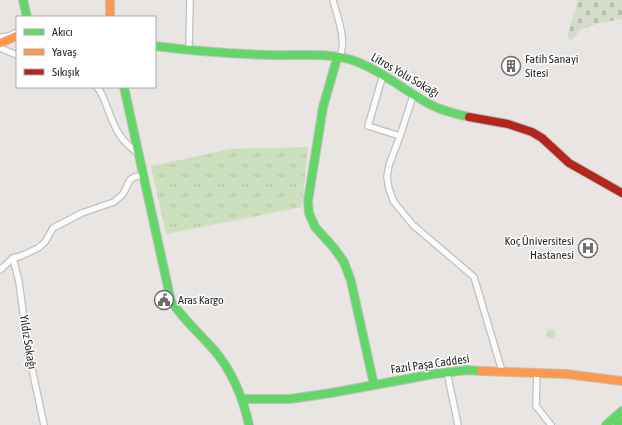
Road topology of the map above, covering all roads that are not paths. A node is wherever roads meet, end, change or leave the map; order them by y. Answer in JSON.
{"nodes":[{"id":1,"x":23,"y":0,"type":"edge"},
{"id":2,"x":110,"y":0,"type":"edge"},
{"id":3,"x":190,"y":0,"type":"edge"},
{"id":4,"x":333,"y":0,"type":"edge"},
{"id":5,"x":27,"y":16,"type":"edge"},
{"id":6,"x":110,"y":16,"type":"edge"},
{"id":7,"x":16,"y":32,"type":"edge"},
{"id":8,"x":16,"y":36,"type":"edge"},
{"id":9,"x":0,"y":42,"type":"edge"},
{"id":10,"x":156,"y":42,"type":"edge"},
{"id":11,"x":156,"y":46,"type":"edge"},
{"id":12,"x":189,"y":48,"type":"junction"},
{"id":13,"x":16,"y":54,"type":"edge"},
{"id":14,"x":340,"y":55,"type":"junction"},
{"id":15,"x":383,"y":75,"type":"junction"},
{"id":16,"x":98,"y":88,"type":"edge"},
{"id":17,"x":124,"y":88,"type":"edge"},
{"id":18,"x":413,"y":96,"type":"junction"},
{"id":19,"x":526,"y":127,"type":"junction"},
{"id":20,"x":400,"y":136,"type":"junction"},
{"id":21,"x":138,"y":153,"type":"junction"},
{"id":22,"x":143,"y":175,"type":"junction"},
{"id":23,"x":622,"y":187,"type":"edge"},
{"id":24,"x":622,"y":193,"type":"edge"},
{"id":25,"x":13,"y":258,"type":"junction"},
{"id":26,"x":0,"y":270,"type":"edge"},
{"id":27,"x":502,"y":371,"type":"junction"},
{"id":28,"x":447,"y":372,"type":"junction"},
{"id":29,"x":537,"y":372,"type":"junction"},
{"id":30,"x":622,"y":380,"type":"edge"},
{"id":31,"x":374,"y":385,"type":"junction"},
{"id":32,"x":242,"y":399,"type":"junction"},
{"id":33,"x":622,"y":411,"type":"edge"},
{"id":34,"x":622,"y":416,"type":"edge"},
{"id":35,"x":622,"y":422,"type":"edge"},
{"id":36,"x":44,"y":425,"type":"edge"},
{"id":37,"x":249,"y":425,"type":"edge"},
{"id":38,"x":458,"y":425,"type":"edge"},
{"id":39,"x":551,"y":425,"type":"edge"},
{"id":40,"x":606,"y":425,"type":"edge"},
{"id":41,"x":611,"y":425,"type":"edge"},
{"id":42,"x":618,"y":425,"type":"edge"}],
"edges":[{"from":1,"to":5,"type":"main road"},
{"from":2,"to":6,"type":"main road"},
{"from":3,"to":12,"type":"street"},
{"from":4,"to":14,"type":"street"},
{"from":7,"to":9,"type":"street"},
{"from":8,"to":9,"type":"main road"},
{"from":9,"to":13,"type":"street"},
{"from":10,"to":12,"type":"main road","name":"Litros Yolu Sokağı"},
{"from":11,"to":12,"type":"main road","name":"Litros Yolu Sokağı"},
{"from":12,"to":14,"type":"main road","name":"Litros Yolu Sokağı"},
{"from":14,"to":15,"type":"main road","name":"Litros Yolu Sokağı"},
{"from":14,"to":19,"type":"main road","name":"Litros Yolu Sokağı"},
{"from":14,"to":31,"type":"main road"},
{"from":15,"to":18,"type":"main road","name":"Litros Yolu Sokağı"},
{"from":15,"to":20,"type":"street"},
{"from":16,"to":21,"type":"street"},
{"from":17,"to":21,"type":"main road"},
{"from":18,"to":19,"type":"main road","name":"Litros Yolu Sokağı"},
{"from":18,"to":20,"type":"street"},
{"from":19,"to":23,"type":"main road","name":"Litros Yolu Sokağı"},
{"from":19,"to":24,"type":"main road","name":"Litros Yolu Sokağı"},
{"from":20,"to":27,"type":"street"},
{"from":21,"to":22,"type":"main road"},
{"from":22,"to":25,"type":"street"},
{"from":22,"to":32,"type":"main road"},
{"from":25,"to":26,"type":"street"},
{"from":25,"to":36,"type":"street","name":"Yıldız Sokağı"},
{"from":27,"to":28,"type":"main road","name":"Fazıl Paşa Caddesi"},
{"from":27,"to":29,"type":"main road","name":"Fazıl Paşa Caddesi"},
{"from":28,"to":31,"type":"main road","name":"Fazıl Paşa Caddesi"},
{"from":28,"to":38,"type":"street"},
{"from":29,"to":30,"type":"main road","name":"Fazıl Paşa Caddesi"},
{"from":29,"to":39,"type":"street"},
{"from":31,"to":32,"type":"main road","name":"Fazıl Paşa Caddesi"},
{"from":32,"to":37,"type":"main road"},
{"from":33,"to":40,"type":"main road"},
{"from":34,"to":41,"type":"main road"},
{"from":35,"to":42,"type":"main road"}]}
